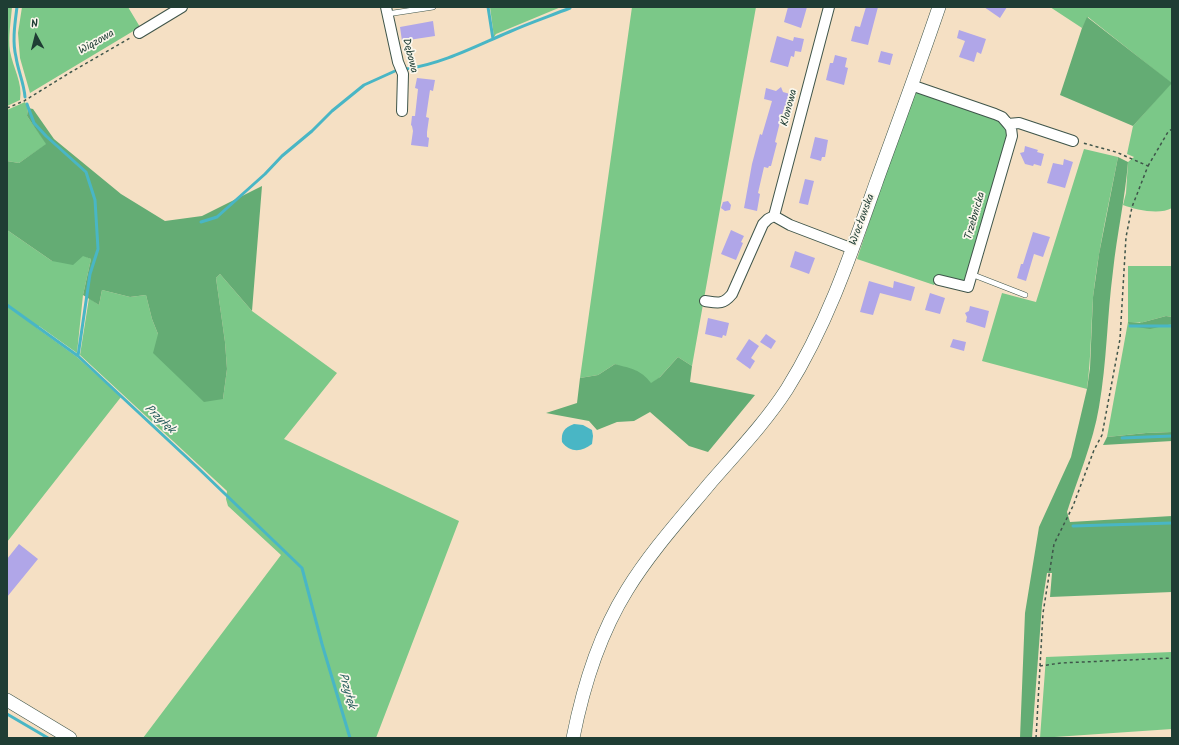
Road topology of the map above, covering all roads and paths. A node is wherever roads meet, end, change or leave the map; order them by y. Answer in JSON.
{"nodes":[{"id":1,"x":182,"y":7,"type":"edge"},
{"id":2,"x":433,"y":7,"type":"edge"},
{"id":3,"x":829,"y":7,"type":"edge"},
{"id":4,"x":939,"y":7,"type":"edge"},
{"id":5,"x":386,"y":11,"type":"edge"},
{"id":6,"x":139,"y":33,"type":"joint"},
{"id":7,"x":911,"y":85,"type":"junction"},
{"id":8,"x":7,"y":108,"type":"edge"},
{"id":9,"x":402,"y":111,"type":"dead end"},
{"id":10,"x":1008,"y":124,"type":"junction"},
{"id":11,"x":1172,"y":128,"type":"edge"},
{"id":12,"x":1073,"y":141,"type":"joint"},
{"id":13,"x":1148,"y":166,"type":"junction"},
{"id":14,"x":774,"y":216,"type":"junction"},
{"id":15,"x":853,"y":249,"type":"junction"},
{"id":16,"x":972,"y":274,"type":"junction"},
{"id":17,"x":939,"y":280,"type":"dead end"},
{"id":18,"x":1025,"y":295,"type":"dead end"},
{"id":19,"x":705,"y":301,"type":"dead end"},
{"id":20,"x":1172,"y":658,"type":"edge"},
{"id":21,"x":1040,"y":666,"type":"junction"},
{"id":22,"x":7,"y":700,"type":"edge"},
{"id":23,"x":70,"y":738,"type":"edge"},
{"id":24,"x":573,"y":738,"type":"edge"},
{"id":25,"x":1036,"y":738,"type":"edge"}],
"edges":[{"from":1,"to":6,"type":"street"},
{"from":2,"to":5,"type":"lane"},
{"from":3,"to":14,"type":"street","name":"Klonowa"},
{"from":4,"to":7,"type":"street","name":"Wrocławska"},
{"from":5,"to":9,"type":"street","name":"Dębowa"},
{"from":6,"to":8,"type":"path","name":"Wiązowa"},
{"from":7,"to":10,"type":"street"},
{"from":7,"to":15,"type":"street","name":"Wrocławska"},
{"from":10,"to":12,"type":"street"},
{"from":10,"to":16,"type":"street","name":"Trzebnicka"},
{"from":11,"to":13,"type":"path"},
{"from":12,"to":13,"type":"path"},
{"from":13,"to":21,"type":"path"},
{"from":14,"to":15,"type":"street"},
{"from":14,"to":19,"type":"street","name":"Klonowa"},
{"from":15,"to":24,"type":"street","name":"Wrocławska"},
{"from":16,"to":17,"type":"street","name":"Trzebnicka"},
{"from":16,"to":18,"type":"lane"},
{"from":20,"to":21,"type":"path"},
{"from":21,"to":25,"type":"path"},
{"from":22,"to":23,"type":"street"}]}
